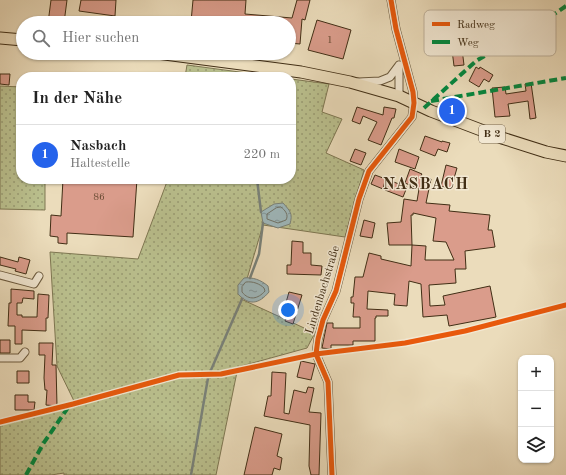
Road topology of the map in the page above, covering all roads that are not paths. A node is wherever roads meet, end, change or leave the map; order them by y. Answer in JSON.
{"nodes":[{"id":1,"x":391,"y":0,"type":"edge"},
{"id":2,"x":0,"y":38,"type":"edge"},
{"id":3,"x":16,"y":39,"type":"edge"},
{"id":4,"x":401,"y":51,"type":"junction"},
{"id":5,"x":209,"y":60,"type":"edge"},
{"id":6,"x":399,"y":64,"type":"junction"},
{"id":7,"x":350,"y":82,"type":"junction"},
{"id":8,"x":399,"y":96,"type":"junction"},
{"id":9,"x":414,"y":103,"type":"junction"},
{"id":10,"x":566,"y":156,"type":"edge"},
{"id":11,"x":0,"y":275,"type":"edge"},
{"id":12,"x":39,"y":276,"type":"dead end"},
{"id":13,"x":25,"y":352,"type":"dead end"},
{"id":14,"x":0,"y":358,"type":"edge"},
{"id":15,"x":332,"y":475,"type":"edge"}],
"edges":[{"from":1,"to":4,"type":"street"},
{"from":2,"to":3,"type":"main road"},
{"from":4,"to":6,"type":"street"},
{"from":4,"to":9,"type":"street"},
{"from":5,"to":7,"type":"main road","number":"B 2"},
{"from":6,"to":7,"type":"street"},
{"from":6,"to":8,"type":"street"},
{"from":7,"to":8,"type":"main road","number":"B 2"},
{"from":8,"to":9,"type":"main road","number":"B 2"},
{"from":9,"to":10,"type":"main road","number":"B 2"},
{"from":9,"to":15,"type":"street","name":"Lindenbachstraße"},
{"from":11,"to":12,"type":"street"},
{"from":13,"to":14,"type":"street"}]}
